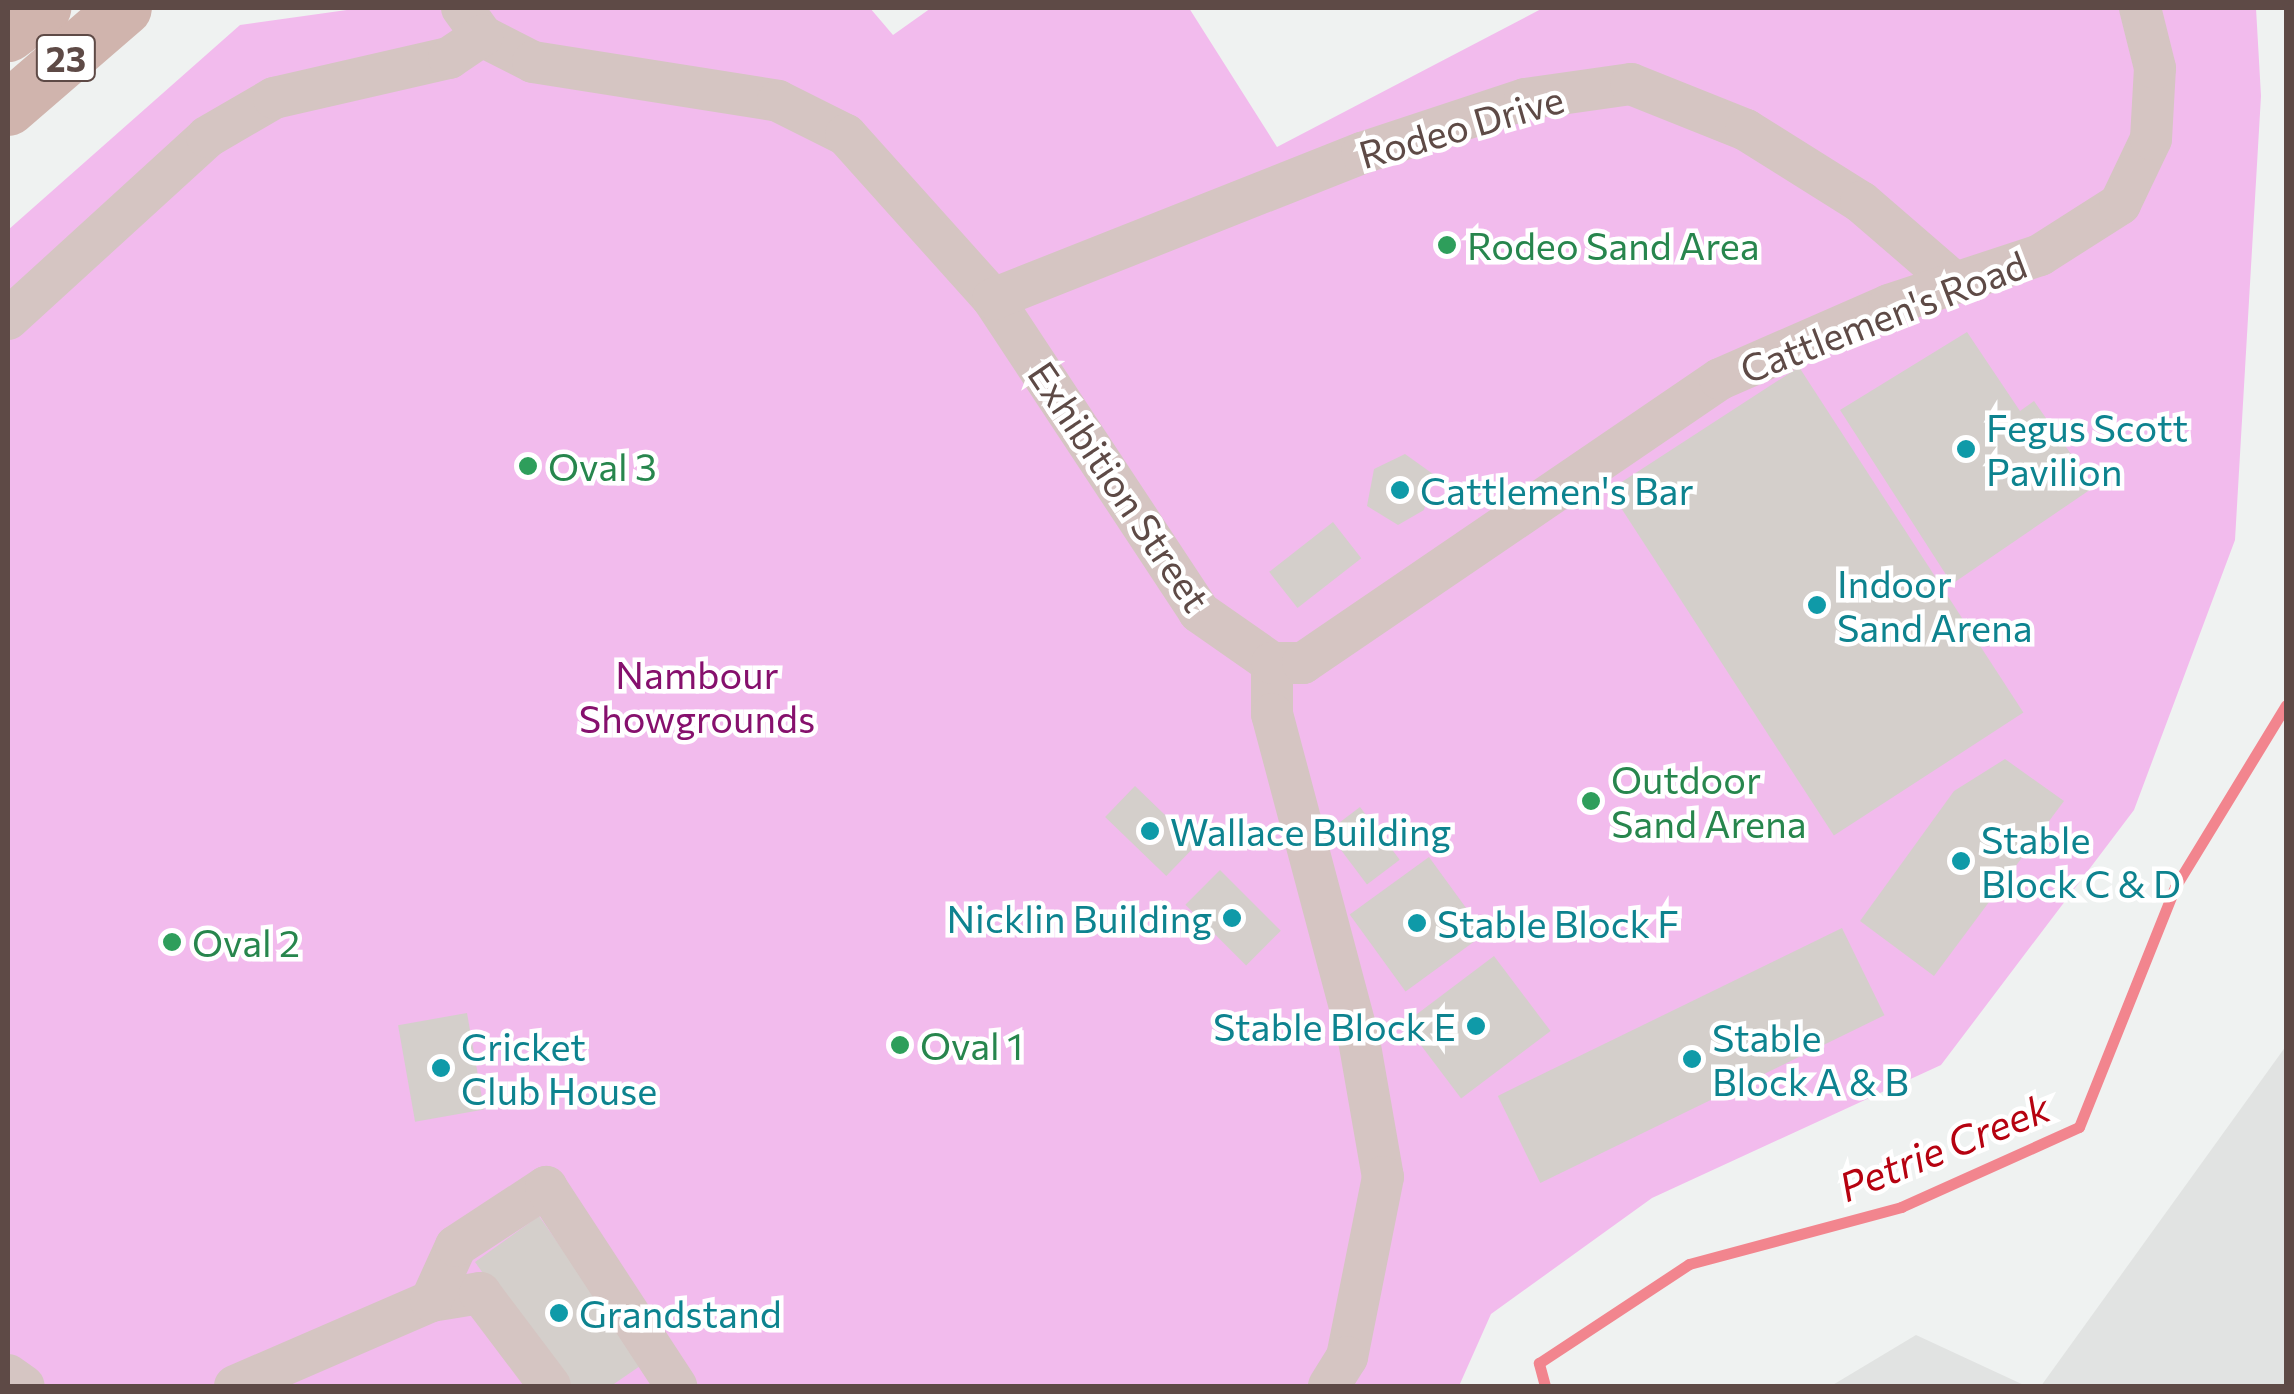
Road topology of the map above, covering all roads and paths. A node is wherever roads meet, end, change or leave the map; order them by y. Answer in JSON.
{"nodes":[{"id":1,"x":43,"y":8,"type":"edge"},
{"id":2,"x":124,"y":8,"type":"edge"},
{"id":3,"x":2140,"y":8,"type":"edge"},
{"id":4,"x":472,"y":22,"type":"edge"},
{"id":5,"x":8,"y":34,"type":"edge"},
{"id":6,"x":8,"y":108,"type":"edge"},
{"id":7,"x":1955,"y":283,"type":"junction"},
{"id":8,"x":993,"y":299,"type":"junction"},
{"id":9,"x":8,"y":319,"type":"edge"},
{"id":10,"x":1272,"y":662,"type":"junction"},
{"id":11,"x":432,"y":1301,"type":"junction"},
{"id":12,"x":8,"y":1374,"type":"edge"},
{"id":13,"x":24,"y":1386,"type":"edge"},
{"id":14,"x":235,"y":1386,"type":"edge"},
{"id":15,"x":550,"y":1386,"type":"edge"},
{"id":16,"x":676,"y":1386,"type":"edge"},
{"id":17,"x":1329,"y":1386,"type":"edge"}],
"edges":[{"from":1,"to":5,"type":"main road","number":"23"},
{"from":2,"to":6,"type":"main road","number":"23"},
{"from":3,"to":7,"type":"street","name":"Cattlemen's Road"},
{"from":4,"to":8,"type":"street","name":"Exhibition Street"},
{"from":4,"to":9,"type":"street"},
{"from":7,"to":8,"type":"street","name":"Rodeo Drive"},
{"from":7,"to":10,"type":"street","name":"Cattlemen's Road"},
{"from":8,"to":10,"type":"street","name":"Exhibition Street"},
{"from":10,"to":17,"type":"street"},
{"from":11,"to":14,"type":"street"},
{"from":11,"to":15,"type":"street"},
{"from":11,"to":16,"type":"street"},
{"from":12,"to":13,"type":"street"}]}
